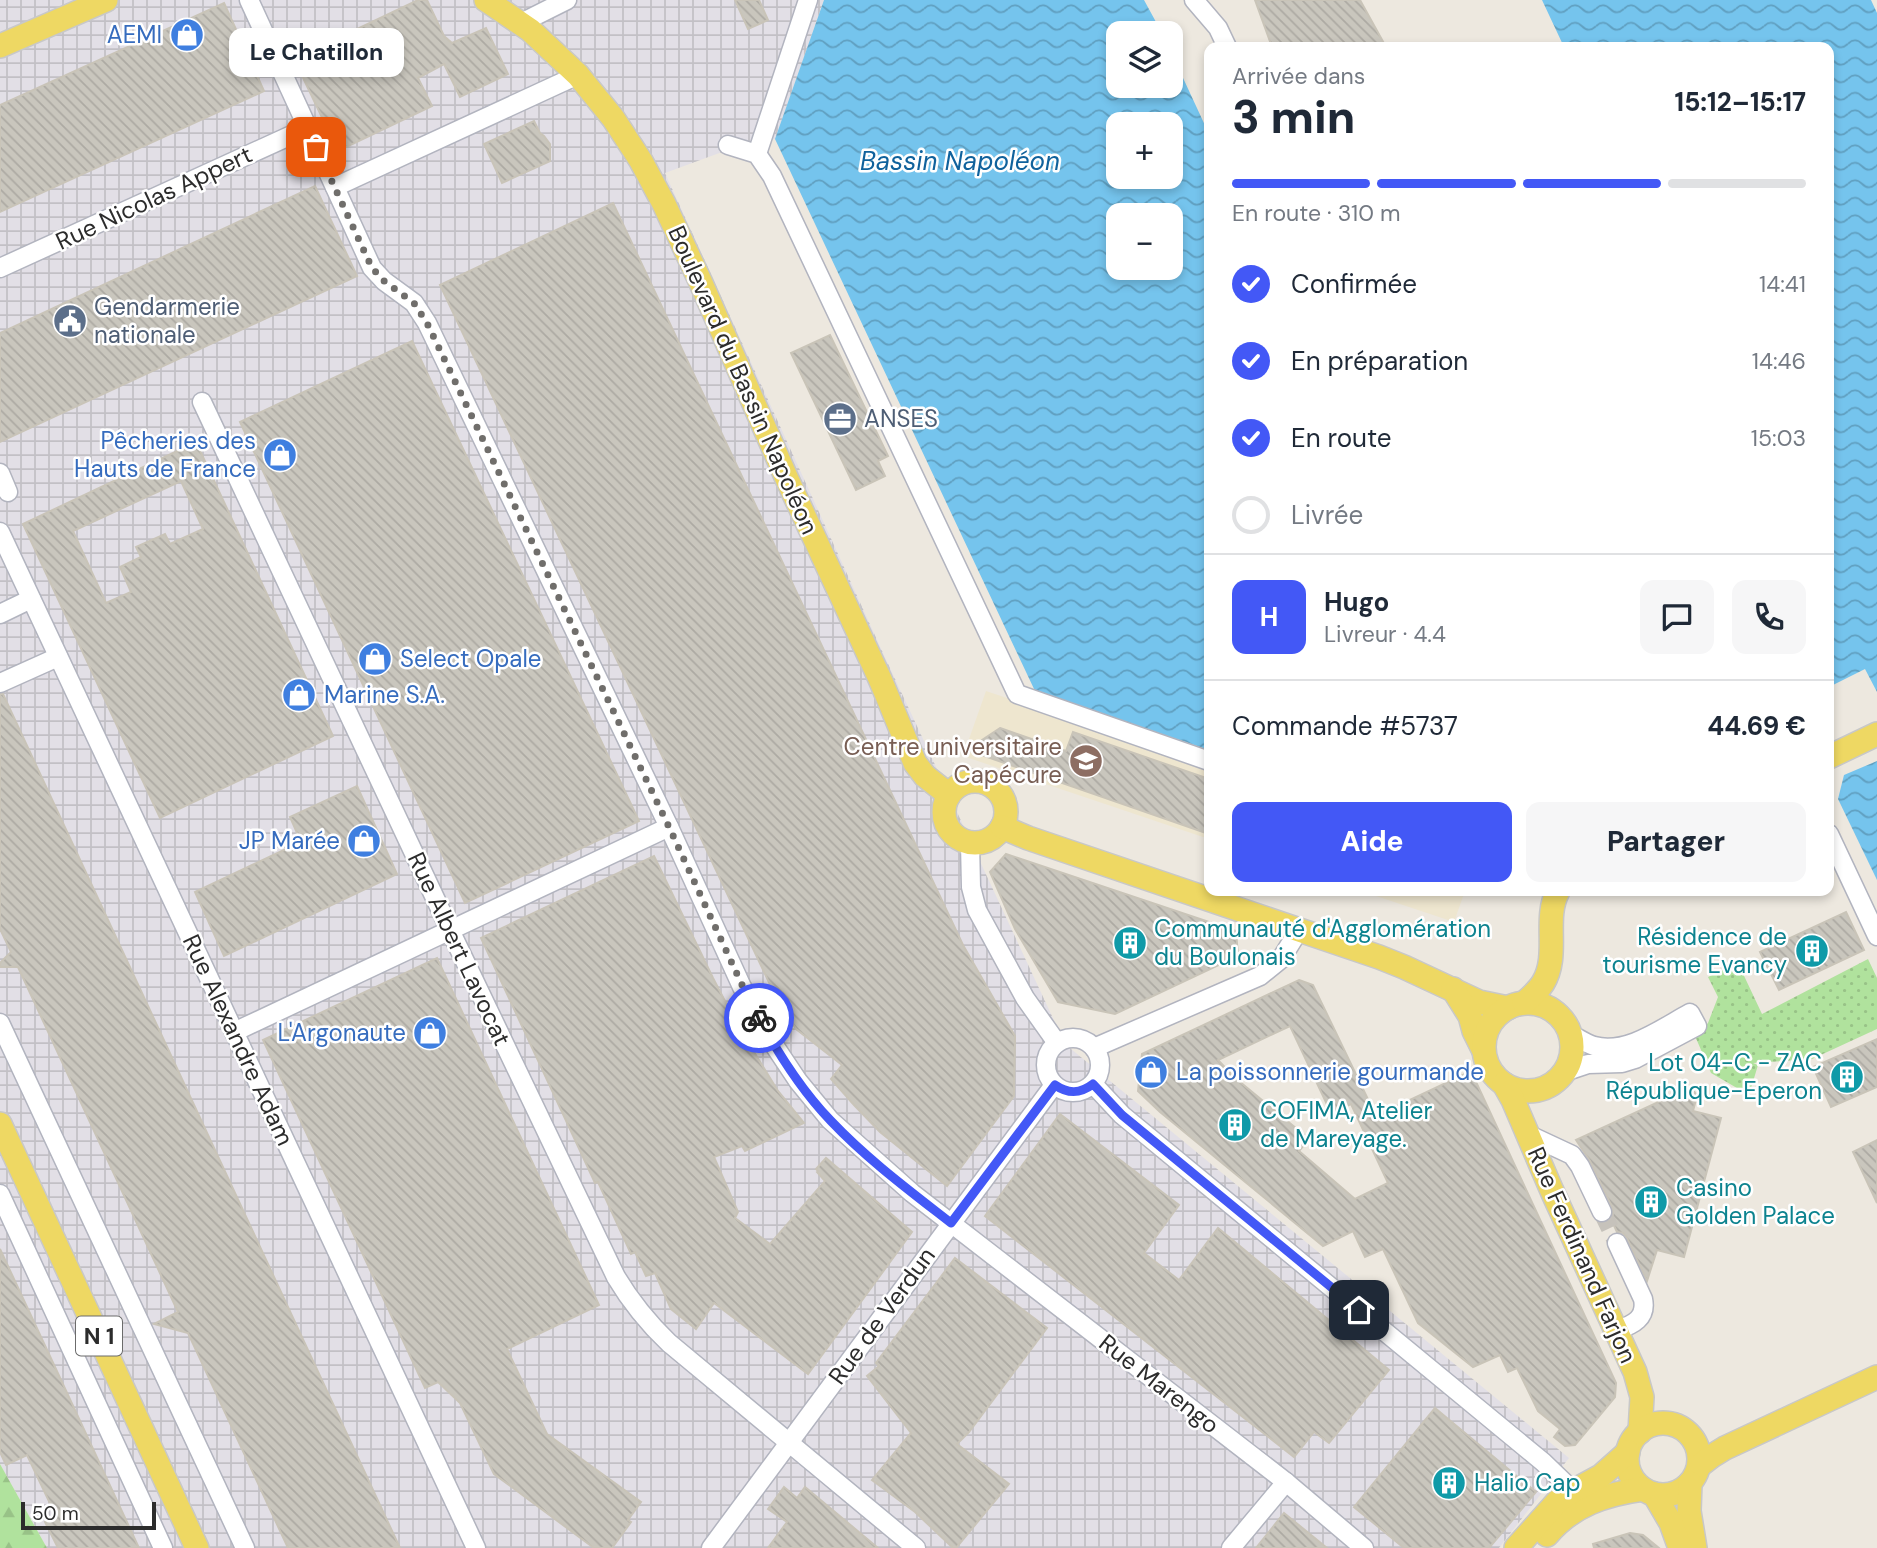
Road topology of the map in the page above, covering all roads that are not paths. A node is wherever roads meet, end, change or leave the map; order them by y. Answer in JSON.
{"nodes":[{"id":1,"x":106,"y":0,"type":"edge"},
{"id":2,"x":249,"y":0,"type":"edge"},
{"id":3,"x":486,"y":0,"type":"edge"},
{"id":4,"x":567,"y":0,"type":"edge"},
{"id":5,"x":808,"y":0,"type":"edge"},
{"id":6,"x":1194,"y":0,"type":"edge"},
{"id":7,"x":521,"y":23,"type":"junction"},
{"id":8,"x":1224,"y":42,"type":"edge"},
{"id":9,"x":0,"y":46,"type":"edge"},
{"id":10,"x":578,"y":75,"type":"junction"},
{"id":11,"x":307,"y":128,"type":"junction"},
{"id":12,"x":728,"y":145,"type":"dead end"},
{"id":13,"x":757,"y":154,"type":"junction"},
{"id":14,"x":335,"y":187,"type":"junction"},
{"id":15,"x":0,"y":268,"type":"edge"},
{"id":16,"x":202,"y":402,"type":"dead end"},
{"id":17,"x":0,"y":473,"type":"edge"},
{"id":18,"x":8,"y":492,"type":"dead end"},
{"id":19,"x":0,"y":532,"type":"edge"},
{"id":20,"x":32,"y":599,"type":"junction"},
{"id":21,"x":0,"y":614,"type":"edge"},
{"id":22,"x":58,"y":657,"type":"junction"},
{"id":23,"x":0,"y":683,"type":"edge"},
{"id":24,"x":1877,"y":734,"type":"edge"},
{"id":25,"x":1834,"y":754,"type":"edge"},
{"id":26,"x":1204,"y":759,"type":"edge"},
{"id":27,"x":949,"y":795,"type":"junction"},
{"id":28,"x":669,"y":827,"type":"junction"},
{"id":29,"x":1003,"y":827,"type":"junction"},
{"id":30,"x":970,"y":843,"type":"junction"},
{"id":31,"x":1834,"y":845,"type":"edge"},
{"id":32,"x":1556,"y":896,"type":"edge"},
{"id":33,"x":450,"y":930,"type":"junction"},
{"id":34,"x":1298,"y":930,"type":"junction"},
{"id":35,"x":1877,"y":936,"type":"edge"},
{"id":36,"x":1453,"y":989,"type":"junction"},
{"id":37,"x":1516,"y":1005,"type":"junction"},
{"id":38,"x":0,"y":1023,"type":"edge"},
{"id":39,"x":234,"y":1032,"type":"junction"},
{"id":40,"x":1570,"y":1034,"type":"junction"},
{"id":41,"x":1057,"y":1043,"type":"junction"},
{"id":42,"x":1094,"y":1048,"type":"junction"},
{"id":43,"x":1483,"y":1049,"type":"junction"},
{"id":44,"x":1564,"y":1072,"type":"junction"},
{"id":45,"x":1093,"y":1084,"type":"junction"},
{"id":46,"x":1504,"y":1084,"type":"junction"},
{"id":47,"x":1055,"y":1085,"type":"junction"},
{"id":48,"x":0,"y":1124,"type":"edge"},
{"id":49,"x":1527,"y":1134,"type":"junction"},
{"id":50,"x":0,"y":1194,"type":"edge"},
{"id":51,"x":1602,"y":1212,"type":"tunnel mouth"},
{"id":52,"x":951,"y":1223,"type":"junction"},
{"id":53,"x":1617,"y":1243,"type":"tunnel mouth"},
{"id":54,"x":1617,"y":1330,"type":"junction"},
{"id":55,"x":1877,"y":1377,"type":"edge"},
{"id":56,"x":1640,"y":1432,"type":"junction"},
{"id":57,"x":789,"y":1442,"type":"junction"},
{"id":58,"x":1628,"y":1452,"type":"junction"},
{"id":59,"x":1695,"y":1475,"type":"junction"},
{"id":60,"x":1286,"y":1482,"type":"junction"},
{"id":61,"x":1573,"y":1491,"type":"junction"},
{"id":62,"x":1649,"y":1492,"type":"junction"},
{"id":63,"x":163,"y":1548,"type":"edge"},
{"id":64,"x":197,"y":1548,"type":"edge"},
{"id":65,"x":245,"y":1548,"type":"edge"},
{"id":66,"x":476,"y":1548,"type":"edge"},
{"id":67,"x":711,"y":1548,"type":"edge"},
{"id":68,"x":916,"y":1548,"type":"edge"},
{"id":69,"x":1231,"y":1548,"type":"edge"},
{"id":70,"x":1364,"y":1548,"type":"edge"},
{"id":71,"x":1516,"y":1548,"type":"edge"},
{"id":72,"x":1536,"y":1548,"type":"edge"},
{"id":73,"x":1681,"y":1548,"type":"edge"},
{"id":74,"x":1695,"y":1548,"type":"edge"}],
"edges":[{"from":1,"to":9,"type":"main road"},
{"from":2,"to":11,"type":"street","name":"Rue Marengo"},
{"from":3,"to":7,"type":"main road","name":"Boulevard du Bassin Napoléon"},
{"from":4,"to":7,"type":"street"},
{"from":5,"to":13,"type":"street"},
{"from":6,"to":8,"type":"street"},
{"from":7,"to":10,"type":"main road","name":"Boulevard du Bassin Napoléon"},
{"from":10,"to":14,"type":"street"},
{"from":10,"to":27,"type":"main road","name":"Boulevard du Bassin Napoléon"},
{"from":11,"to":14,"type":"street","name":"Rue Marengo"},
{"from":11,"to":15,"type":"street","name":"Rue Nicolas Appert"},
{"from":12,"to":13,"type":"street"},
{"from":13,"to":26,"type":"street"},
{"from":14,"to":28,"type":"street","name":"Rue Marengo"},
{"from":16,"to":33,"type":"street","name":"Rue Albert Lavocat"},
{"from":17,"to":18,"type":"street"},
{"from":19,"to":20,"type":"street","name":"Rue Alexandre Adam"},
{"from":20,"to":21,"type":"street"},
{"from":20,"to":22,"type":"street","name":"Rue Alexandre Adam"},
{"from":22,"to":23,"type":"street"},
{"from":22,"to":39,"type":"street","name":"Rue Alexandre Adam"},
{"from":24,"to":25,"type":"main road"},
{"from":27,"to":29,"type":"main road"},
{"from":27,"to":30,"type":"main road"},
{"from":28,"to":33,"type":"street"},
{"from":28,"to":52,"type":"street","name":"Rue Marengo"},
{"from":29,"to":30,"type":"main road"},
{"from":29,"to":34,"type":"main road"},
{"from":30,"to":41,"type":"street"},
{"from":31,"to":35,"type":"street"},
{"from":32,"to":37,"type":"main road"},
{"from":33,"to":39,"type":"street"},
{"from":33,"to":57,"type":"street","name":"Rue Albert Lavocat"},
{"from":34,"to":36,"type":"main road"},
{"from":34,"to":42,"type":"street"},
{"from":36,"to":37,"type":"main road"},
{"from":36,"to":43,"type":"main road"},
{"from":37,"to":40,"type":"main road"},
{"from":37,"to":43,"type":"main road"},
{"from":38,"to":65,"type":"street"},
{"from":39,"to":66,"type":"street","name":"Rue Alexandre Adam"},
{"from":40,"to":44,"type":"main road"},
{"from":40,"to":44,"type":"street"},
{"from":41,"to":42,"type":"street"},
{"from":41,"to":47,"type":"street"},
{"from":42,"to":45,"type":"street"},
{"from":43,"to":46,"type":"main road"},
{"from":44,"to":46,"type":"main road"},
{"from":45,"to":47,"type":"street"},
{"from":45,"to":61,"type":"street"},
{"from":46,"to":49,"type":"main road","name":"Rue Ferdinand Farjon"},
{"from":47,"to":52,"type":"street","name":"Rue de Verdun"},
{"from":48,"to":64,"type":"main road","number":"N 1"},
{"from":49,"to":51,"type":"street"},
{"from":49,"to":54,"type":"main road","name":"Rue Ferdinand Farjon"},
{"from":50,"to":63,"type":"street"},
{"from":52,"to":57,"type":"street","name":"Rue de Verdun"},
{"from":52,"to":60,"type":"street","name":"Rue Marengo"},
{"from":53,"to":54,"type":"street"},
{"from":54,"to":56,"type":"main road","name":"Rue Ferdinand Farjon"},
{"from":55,"to":59,"type":"main road"},
{"from":56,"to":58,"type":"main road"},
{"from":56,"to":59,"type":"main road"},
{"from":57,"to":67,"type":"street","name":"Rue de Verdun"},
{"from":57,"to":68,"type":"street","name":"Rue Albert Lavocat"},
{"from":58,"to":61,"type":"main road"},
{"from":58,"to":62,"type":"main road"},
{"from":59,"to":62,"type":"main road"},
{"from":59,"to":74,"type":"main road"},
{"from":60,"to":69,"type":"street"},
{"from":60,"to":70,"type":"street","name":"Rue Marengo"},
{"from":61,"to":71,"type":"main road"},
{"from":62,"to":72,"type":"main road"},
{"from":62,"to":73,"type":"main road"}]}
